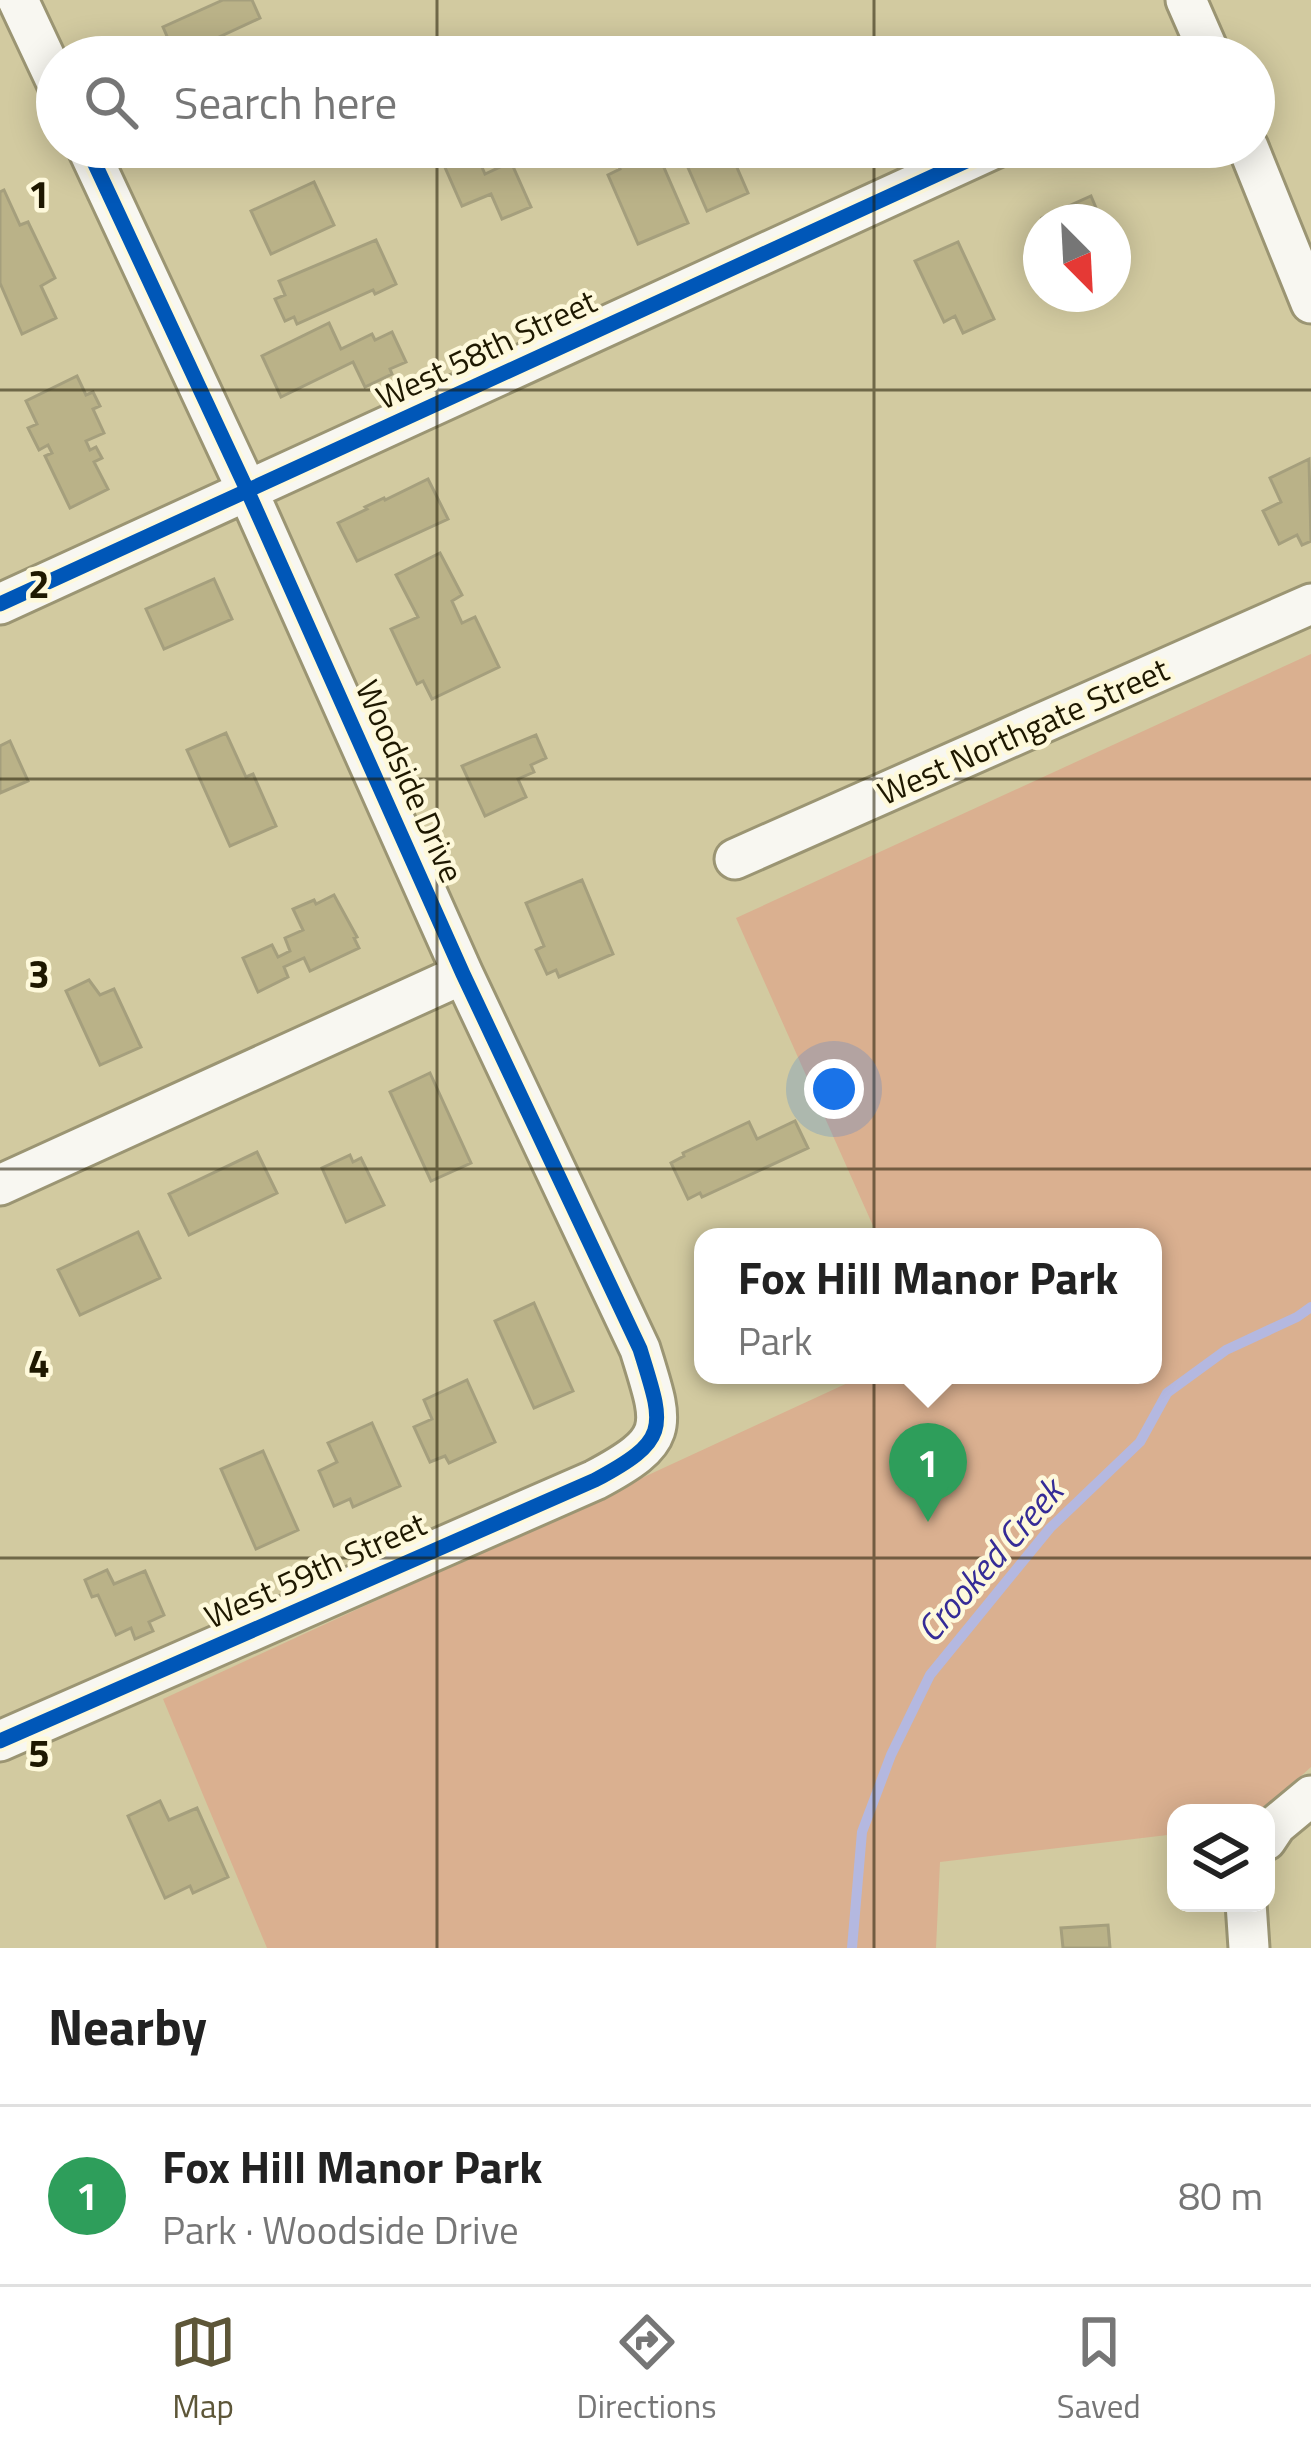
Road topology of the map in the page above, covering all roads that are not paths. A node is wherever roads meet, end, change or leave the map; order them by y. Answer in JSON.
{"nodes":[{"id":1,"x":1186,"y":0,"type":"edge"},
{"id":2,"x":23,"y":9,"type":"edge"},
{"id":3,"x":1198,"y":36,"type":"edge"},
{"id":4,"x":36,"y":37,"type":"edge"},
{"id":5,"x":97,"y":168,"type":"edge"},
{"id":6,"x":951,"y":168,"type":"edge"},
{"id":7,"x":1256,"y":168,"type":"edge"},
{"id":8,"x":1311,"y":304,"type":"edge"},
{"id":9,"x":248,"y":492,"type":"junction"},
{"id":10,"x":0,"y":604,"type":"edge"},
{"id":11,"x":1311,"y":604,"type":"edge"},
{"id":12,"x":734,"y":859,"type":"dead end"},
{"id":13,"x":464,"y":974,"type":"junction"},
{"id":14,"x":0,"y":1185,"type":"edge"},
{"id":15,"x":650,"y":1444,"type":"joint"},
{"id":16,"x":0,"y":1742,"type":"edge"},
{"id":17,"x":1311,"y":1796,"type":"edge"},
{"id":18,"x":1275,"y":1827,"type":"edge"},
{"id":19,"x":1247,"y":1912,"type":"edge"},
{"id":20,"x":1249,"y":1948,"type":"edge"}],
"edges":[{"from":1,"to":3,"type":"street"},
{"from":2,"to":4,"type":"street"},
{"from":5,"to":9,"type":"street","name":"Woodside Drive"},
{"from":6,"to":9,"type":"street","name":"West 58th Street"},
{"from":7,"to":8,"type":"street"},
{"from":9,"to":10,"type":"street","name":"West 58th Street"},
{"from":9,"to":13,"type":"street","name":"Woodside Drive"},
{"from":11,"to":12,"type":"street","name":"West Northgate Street"},
{"from":13,"to":14,"type":"street"},
{"from":13,"to":15,"type":"street","name":"Woodside Drive"},
{"from":15,"to":16,"type":"street","name":"West 59th Street"},
{"from":17,"to":18,"type":"street"},
{"from":19,"to":20,"type":"street"}]}
